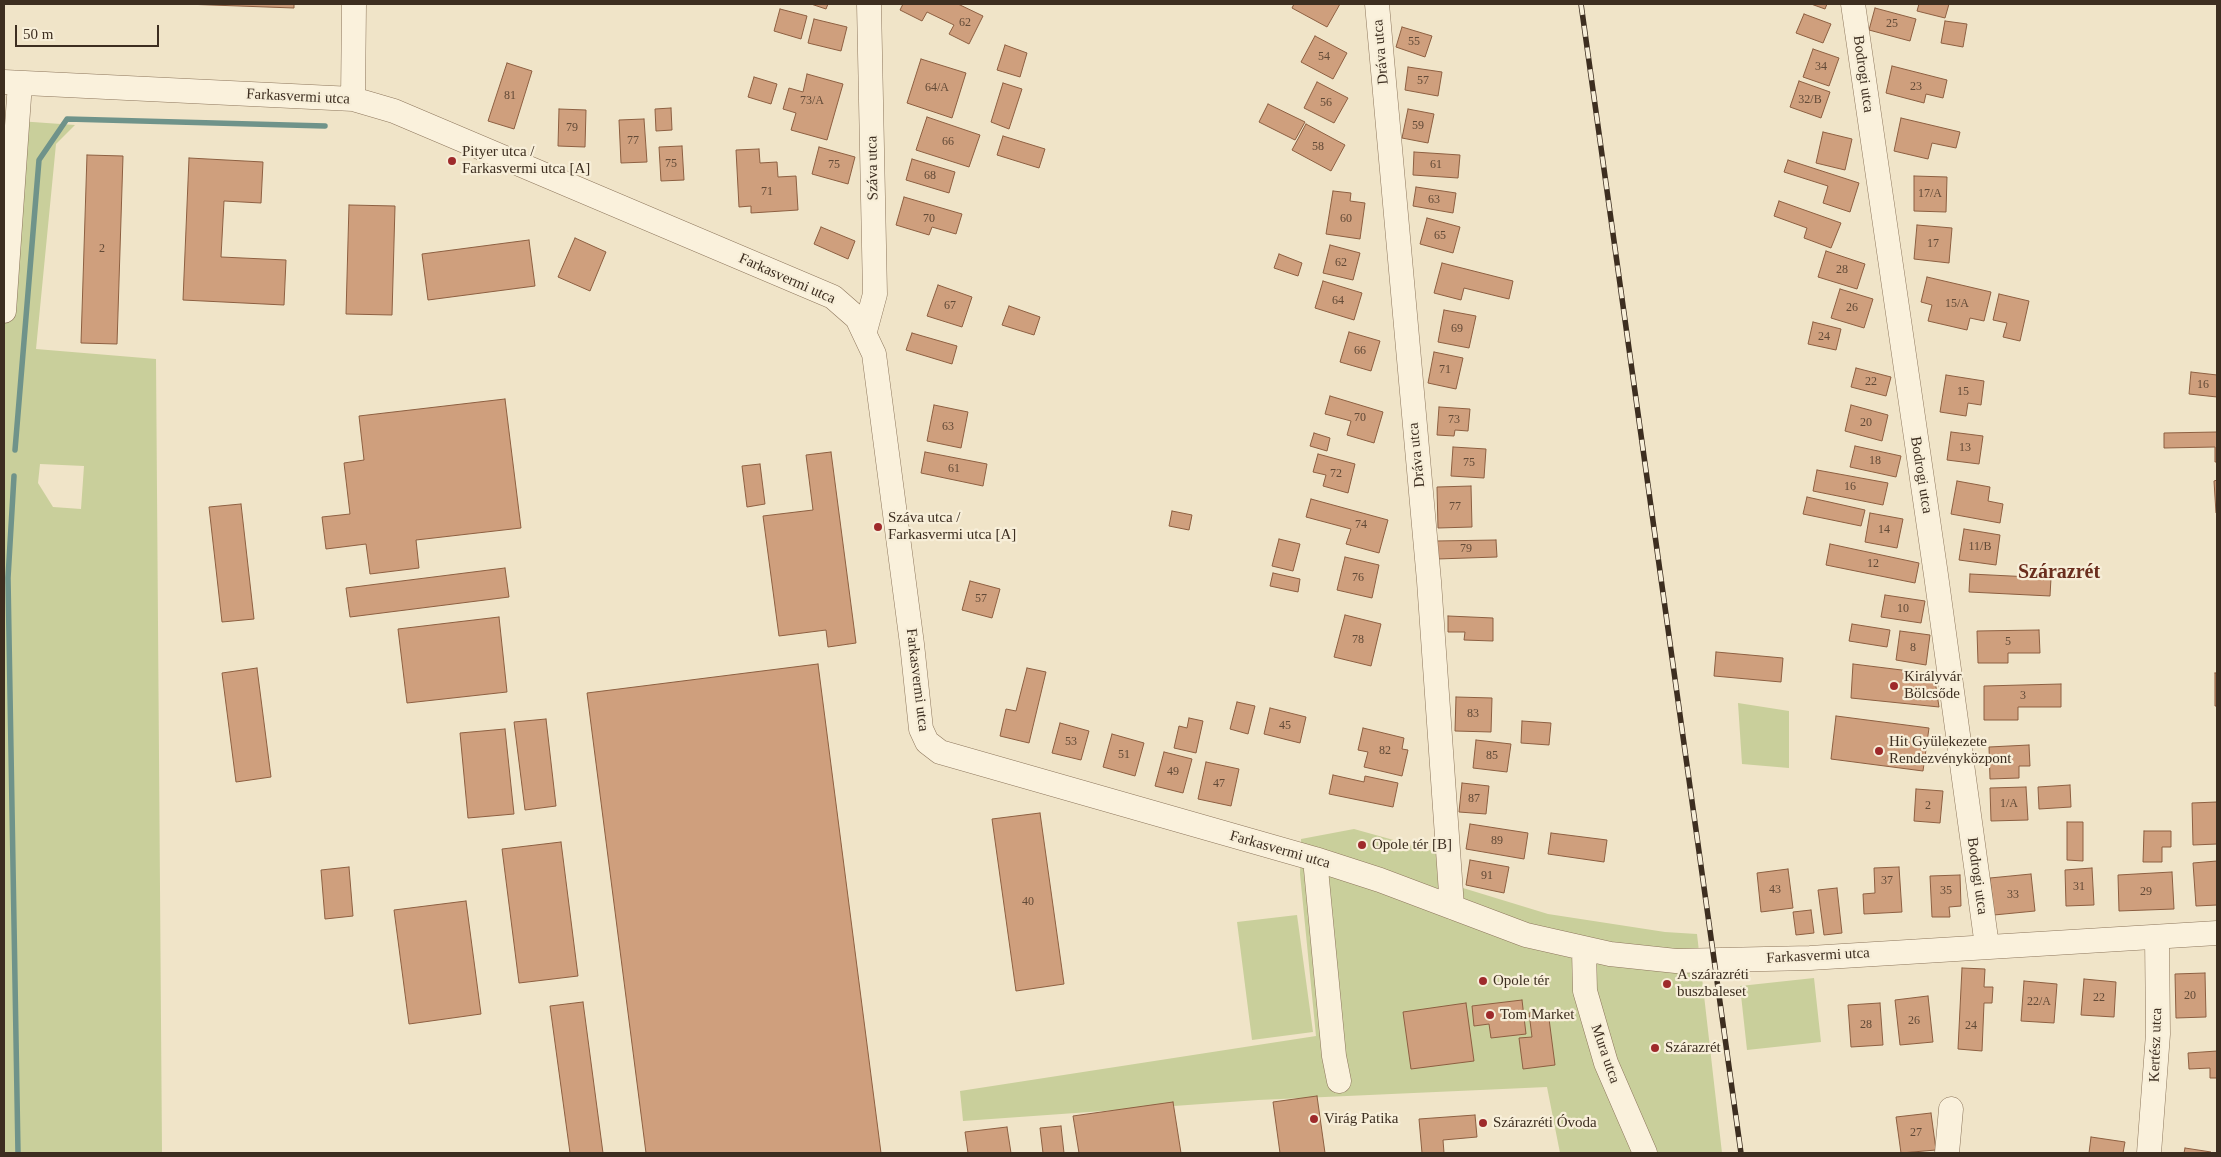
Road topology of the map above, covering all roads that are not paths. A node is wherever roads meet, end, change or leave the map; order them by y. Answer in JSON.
{"nodes":[{"id":1,"x":354,"y":4,"type":"edge"},
{"id":2,"x":869,"y":4,"type":"edge"},
{"id":3,"x":1377,"y":4,"type":"edge"},
{"id":4,"x":1853,"y":4,"type":"edge"},
{"id":5,"x":12,"y":82,"type":"edge"},
{"id":6,"x":354,"y":99,"type":"junction"},
{"id":7,"x":4,"y":311,"type":"edge"},
{"id":8,"x":865,"y":332,"type":"junction"},
{"id":9,"x":1315,"y":859,"type":"junction"},
{"id":10,"x":1452,"y":908,"type":"junction"},
{"id":11,"x":2217,"y":933,"type":"edge"},
{"id":12,"x":2158,"y":937,"type":"junction"},
{"id":13,"x":1987,"y":946,"type":"junction"},
{"id":14,"x":1584,"y":950,"type":"junction"},
{"id":15,"x":1339,"y":1081,"type":"dead end"},
{"id":16,"x":1951,"y":1109,"type":"dead end"},
{"id":17,"x":1645,"y":1153,"type":"edge"},
{"id":18,"x":1947,"y":1153,"type":"edge"},
{"id":19,"x":2149,"y":1153,"type":"edge"}],
"edges":[{"from":1,"to":6,"type":"street"},
{"from":2,"to":8,"type":"street","name":"Száva utca"},
{"from":3,"to":10,"type":"street","name":"Dráva utca"},
{"from":4,"to":13,"type":"street","name":"Bodrogi utca"},
{"from":5,"to":6,"type":"street","name":"Farkasvermi utca"},
{"from":5,"to":7,"type":"street"},
{"from":6,"to":8,"type":"street","name":"Farkasvermi utca"},
{"from":8,"to":9,"type":"street","name":"Farkasvermi utca"},
{"from":9,"to":10,"type":"street","name":"Farkasvermi utca"},
{"from":9,"to":15,"type":"street"},
{"from":10,"to":14,"type":"street","name":"Farkasvermi utca"},
{"from":11,"to":12,"type":"street","name":"Farkasvermi utca"},
{"from":12,"to":13,"type":"street","name":"Farkasvermi utca"},
{"from":12,"to":19,"type":"street","name":"Kertész utca"},
{"from":13,"to":14,"type":"street","name":"Farkasvermi utca"},
{"from":14,"to":17,"type":"street","name":"Mura utca"},
{"from":16,"to":18,"type":"street"}]}
